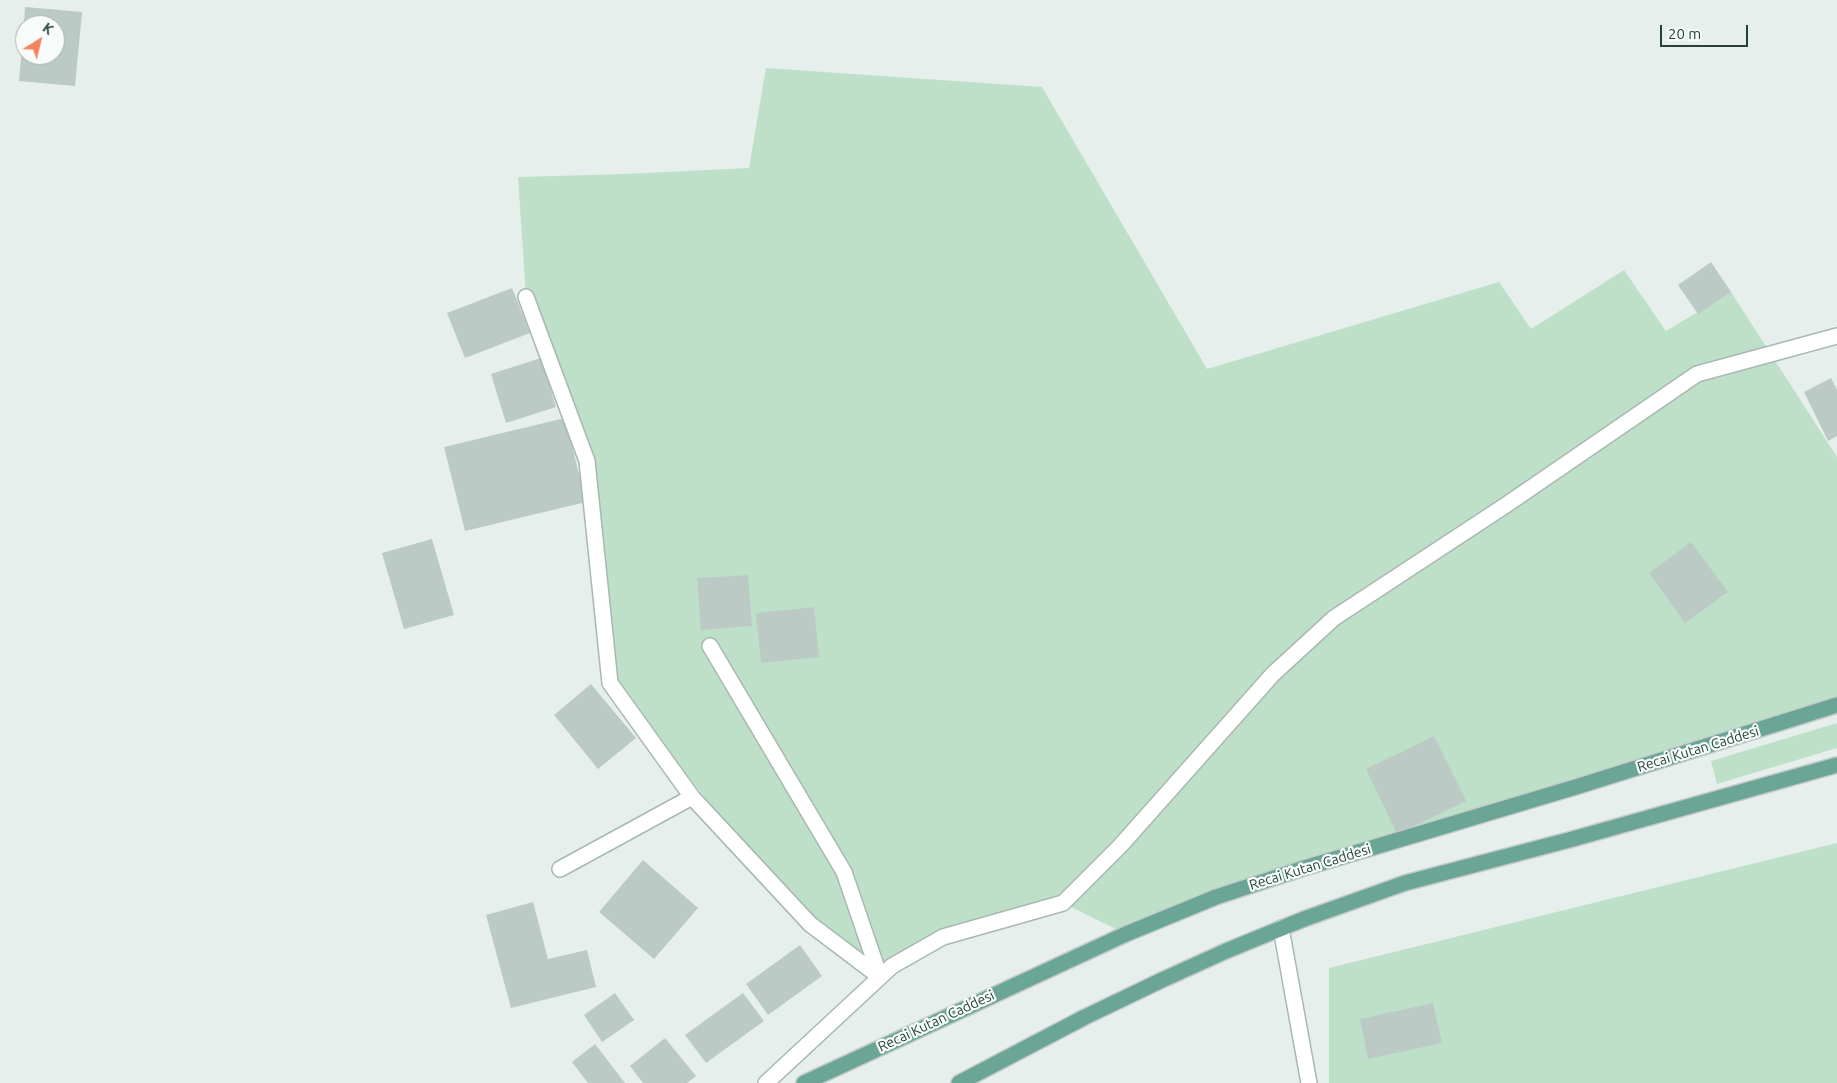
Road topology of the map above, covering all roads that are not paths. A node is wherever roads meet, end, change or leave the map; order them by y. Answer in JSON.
{"nodes":[{"id":1,"x":526,"y":298,"type":"dead end"},
{"id":2,"x":1837,"y":336,"type":"edge"},
{"id":3,"x":710,"y":646,"type":"dead end"},
{"id":4,"x":1837,"y":705,"type":"edge"},
{"id":5,"x":1837,"y":765,"type":"edge"},
{"id":6,"x":692,"y":797,"type":"junction"},
{"id":7,"x":560,"y":868,"type":"dead end"},
{"id":8,"x":1281,"y":928,"type":"junction"},
{"id":9,"x":880,"y":977,"type":"junction"},
{"id":10,"x":766,"y":1083,"type":"edge"},
{"id":11,"x":804,"y":1083,"type":"edge"},
{"id":12,"x":959,"y":1083,"type":"edge"},
{"id":13,"x":1309,"y":1083,"type":"edge"}],
"edges":[{"from":1,"to":6,"type":"street"},
{"from":2,"to":9,"type":"street"},
{"from":3,"to":9,"type":"street"},
{"from":4,"to":11,"type":"main road","name":"Recai Kutan Caddesi"},
{"from":5,"to":8,"type":"main road"},
{"from":6,"to":7,"type":"street"},
{"from":6,"to":9,"type":"street"},
{"from":8,"to":12,"type":"main road"},
{"from":8,"to":13,"type":"street"},
{"from":9,"to":10,"type":"street"}]}
